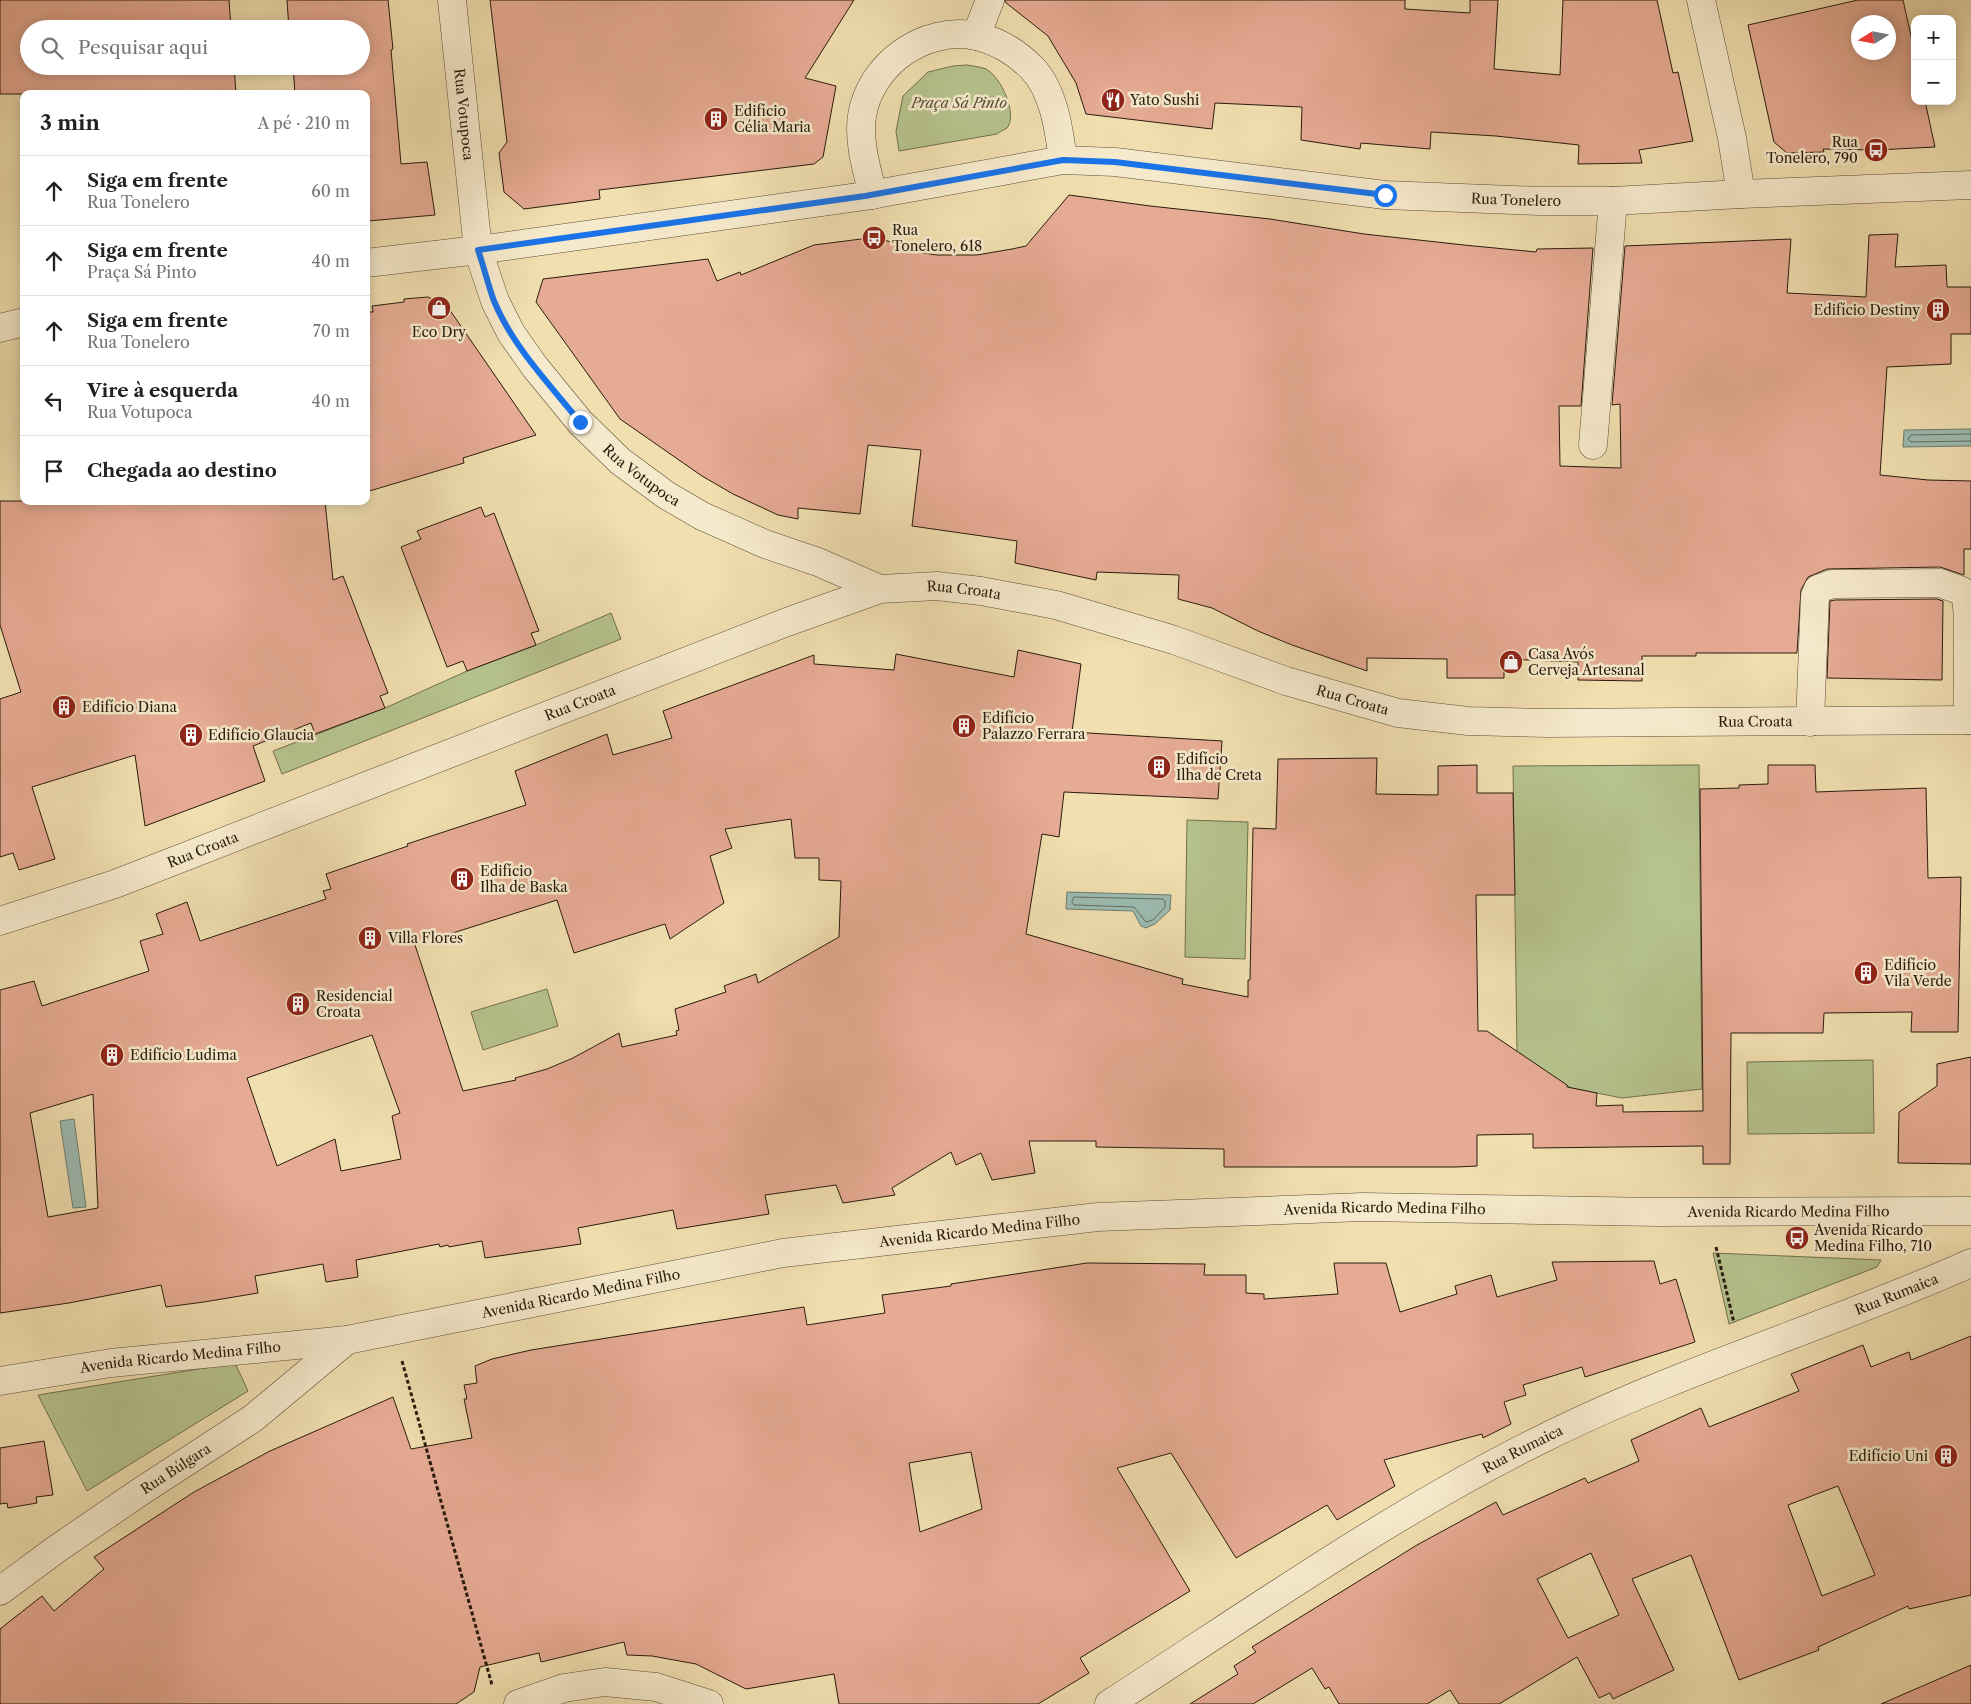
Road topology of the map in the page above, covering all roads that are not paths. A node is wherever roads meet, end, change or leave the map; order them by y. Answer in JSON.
{"nodes":[{"id":1,"x":452,"y":0,"type":"edge"},
{"id":2,"x":990,"y":0,"type":"edge"},
{"id":3,"x":1701,"y":0,"type":"edge"},
{"id":4,"x":976,"y":36,"type":"junction"},
{"id":5,"x":1063,"y":160,"type":"junction"},
{"id":6,"x":1971,"y":185,"type":"edge"},
{"id":7,"x":1741,"y":194,"type":"junction"},
{"id":8,"x":873,"y":195,"type":"junction"},
{"id":9,"x":1612,"y":201,"type":"junction"},
{"id":10,"x":478,"y":250,"type":"junction"},
{"id":11,"x":370,"y":263,"type":"edge"},
{"id":12,"x":20,"y":323,"type":"edge"},
{"id":13,"x":0,"y":328,"type":"edge"},
{"id":14,"x":1593,"y":445,"type":"dead end"},
{"id":15,"x":880,"y":589,"type":"junction"},
{"id":16,"x":1970,"y":720,"type":"edge"},
{"id":17,"x":1810,"y":722,"type":"junction"},
{"id":18,"x":0,"y":921,"type":"edge"},
{"id":19,"x":1971,"y":1211,"type":"edge"},
{"id":20,"x":1971,"y":1263,"type":"edge"},
{"id":21,"x":347,"y":1340,"type":"junction"},
{"id":22,"x":0,"y":1381,"type":"edge"},
{"id":23,"x":0,"y":1591,"type":"edge"},
{"id":24,"x":518,"y":1704,"type":"edge"},
{"id":25,"x":709,"y":1704,"type":"edge"},
{"id":26,"x":1108,"y":1704,"type":"edge"}],
"edges":[{"from":1,"to":10,"type":"street","name":"Rua Votupoca"},
{"from":2,"to":4,"type":"street"},
{"from":3,"to":7,"type":"street"},
{"from":4,"to":5,"type":"street"},
{"from":4,"to":8,"type":"street"},
{"from":5,"to":8,"type":"street"},
{"from":5,"to":9,"type":"street","name":"Rua Tonelero"},
{"from":6,"to":7,"type":"street","name":"Rua Tonelero"},
{"from":7,"to":9,"type":"street","name":"Rua Tonelero"},
{"from":8,"to":10,"type":"street"},
{"from":9,"to":14,"type":"street"},
{"from":10,"to":11,"type":"street"},
{"from":10,"to":15,"type":"street","name":"Rua Votupoca"},
{"from":12,"to":13,"type":"street"},
{"from":15,"to":17,"type":"street","name":"Rua Croata"},
{"from":15,"to":18,"type":"street","name":"Rua Croata"},
{"from":16,"to":17,"type":"street","name":"Rua Croata"},
{"from":16,"to":17,"type":"street"},
{"from":19,"to":21,"type":"street","name":"Avenida Ricardo Medina Filho"},
{"from":20,"to":26,"type":"street","name":"Rua Rumaica"},
{"from":21,"to":22,"type":"street","name":"Avenida Ricardo Medina Filho"},
{"from":21,"to":23,"type":"street","name":"Rua Búlgara"},
{"from":24,"to":25,"type":"street"}]}
